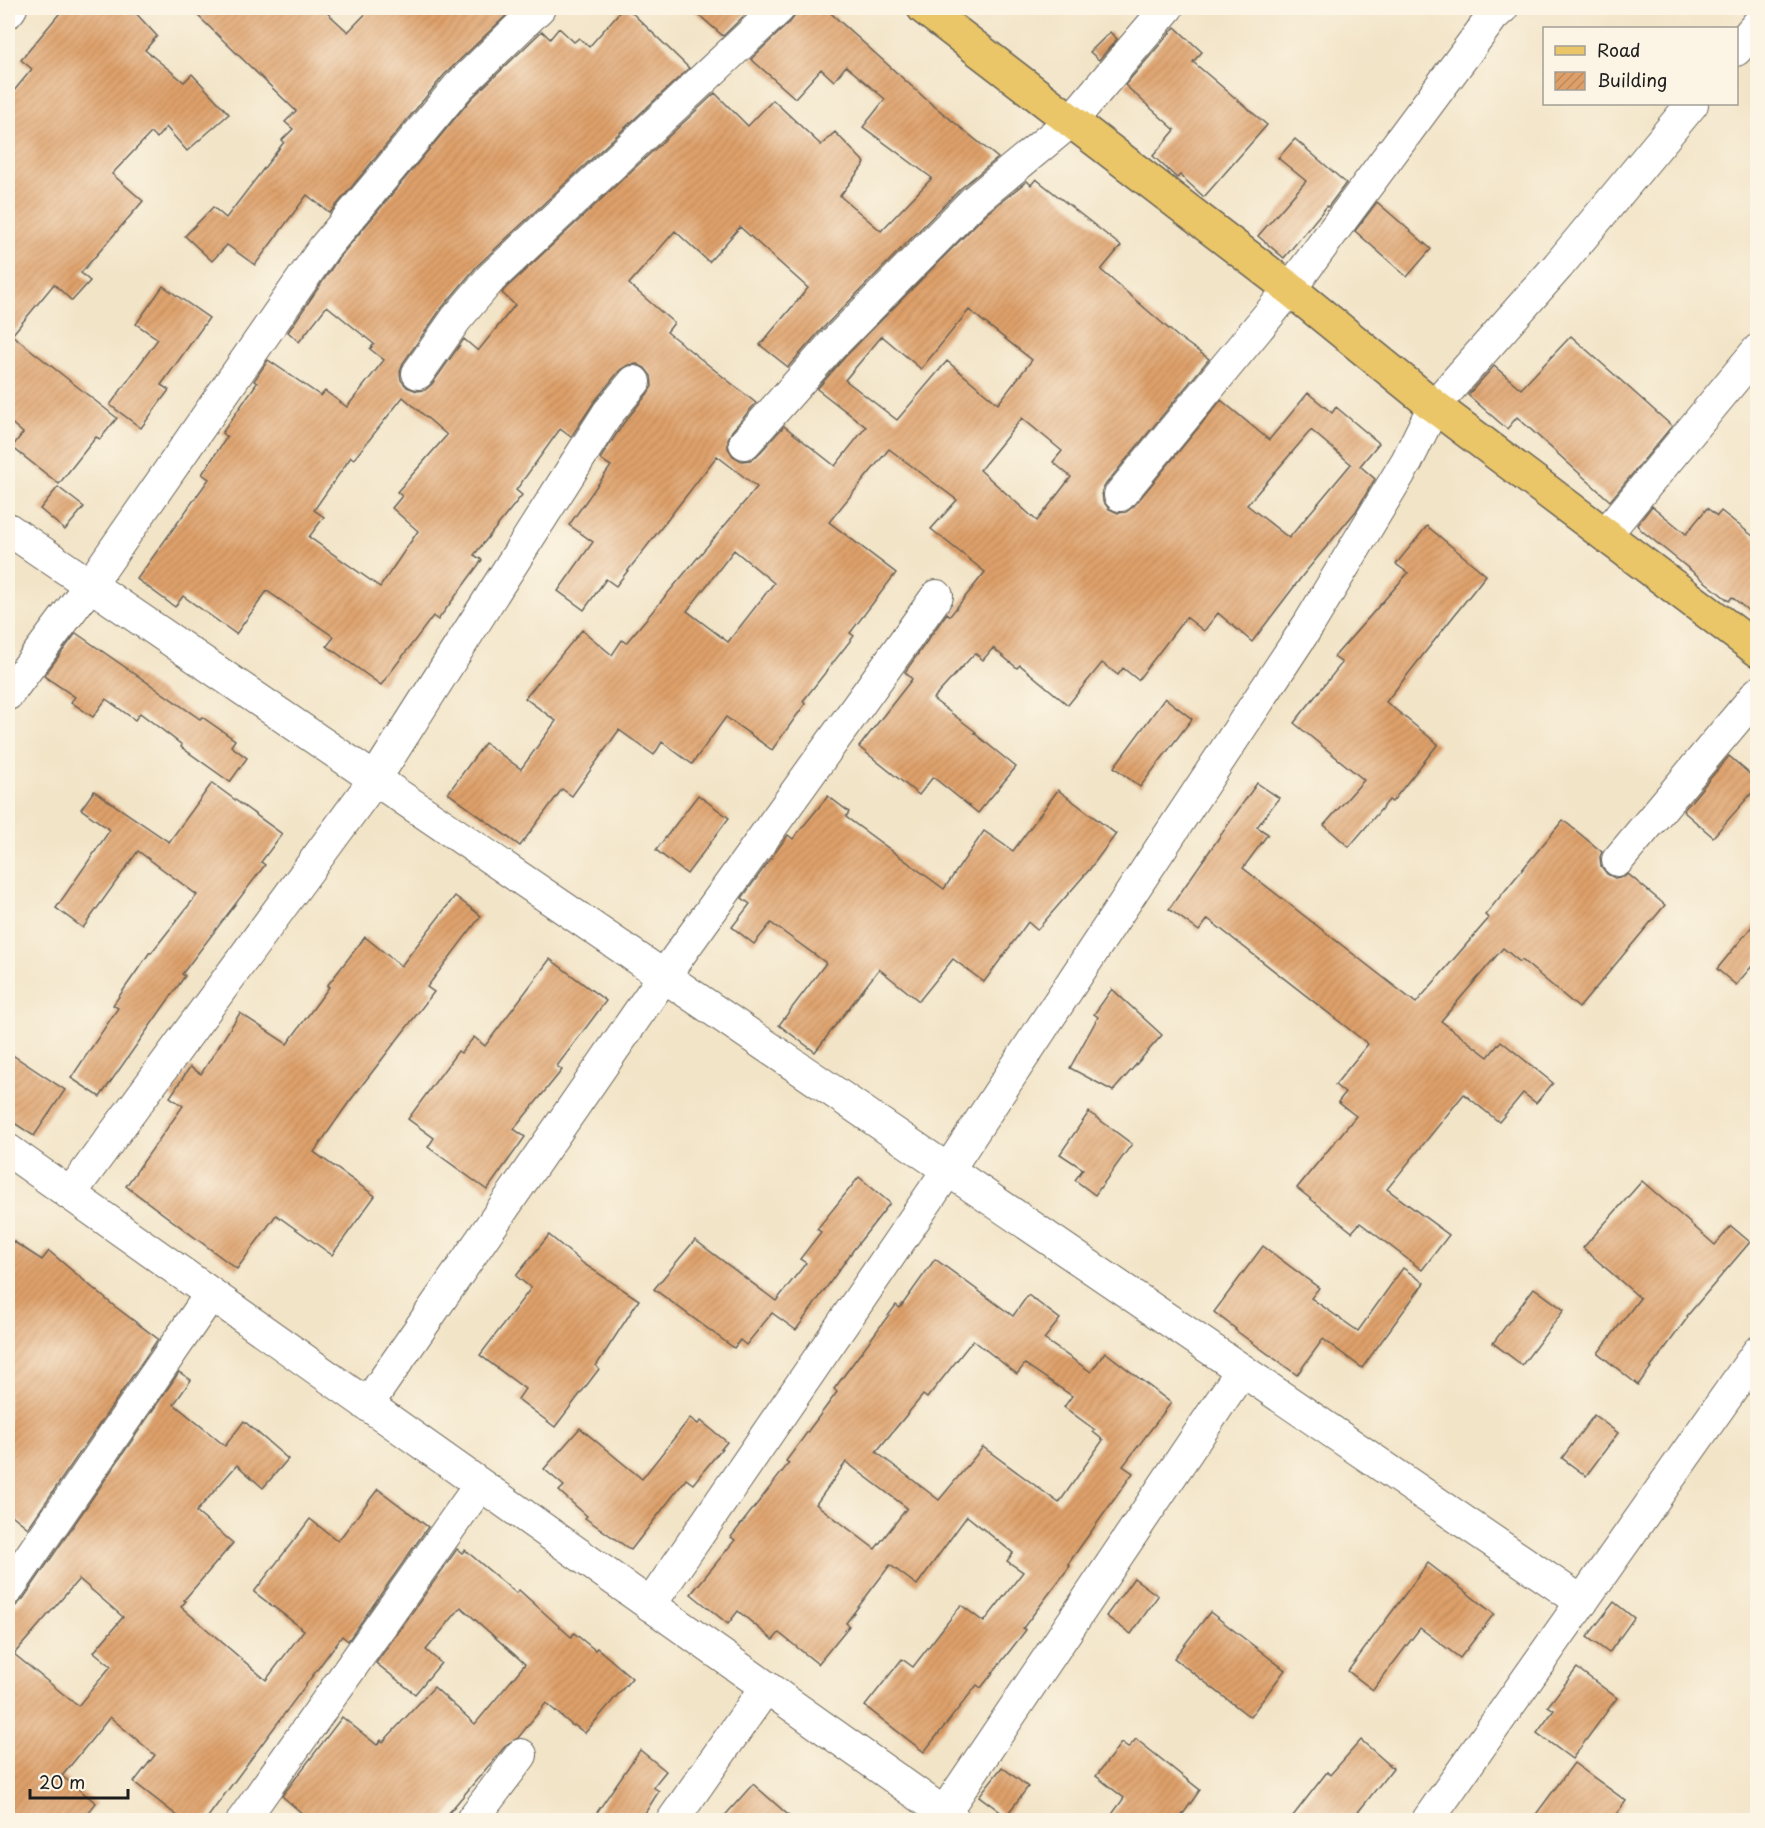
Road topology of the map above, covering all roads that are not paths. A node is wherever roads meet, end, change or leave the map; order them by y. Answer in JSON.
{"nodes":[{"id":1,"x":10,"y":8,"type":"edge"},
{"id":2,"x":538,"y":8,"type":"edge"},
{"id":3,"x":779,"y":8,"type":"edge"},
{"id":4,"x":924,"y":8,"type":"edge"},
{"id":5,"x":1167,"y":8,"type":"edge"},
{"id":6,"x":1502,"y":8,"type":"edge"},
{"id":7,"x":8,"y":12,"type":"edge"},
{"id":8,"x":1758,"y":24,"type":"edge"},
{"id":9,"x":1738,"y":49,"type":"edge"},
{"id":10,"x":1691,"y":105,"type":"edge"},
{"id":11,"x":1071,"y":121,"type":"junction"},
{"id":12,"x":1290,"y":289,"type":"junction"},
{"id":13,"x":1758,"y":350,"type":"edge"},
{"id":14,"x":418,"y":374,"type":"dead end"},
{"id":15,"x":634,"y":382,"type":"dead end"},
{"id":16,"x":1434,"y":406,"type":"junction"},
{"id":17,"x":745,"y":443,"type":"dead end"},
{"id":18,"x":1120,"y":495,"type":"dead end"},
{"id":19,"x":8,"y":529,"type":"edge"},
{"id":20,"x":1605,"y":535,"type":"junction"},
{"id":21,"x":90,"y":585,"type":"junction"},
{"id":22,"x":937,"y":596,"type":"dead end"},
{"id":23,"x":1758,"y":650,"type":"edge"},
{"id":24,"x":1758,"y":693,"type":"edge"},
{"id":25,"x":8,"y":694,"type":"edge"},
{"id":26,"x":375,"y":779,"type":"junction"},
{"id":27,"x":1618,"y":860,"type":"dead end"},
{"id":28,"x":664,"y":976,"type":"junction"},
{"id":29,"x":8,"y":1150,"type":"edge"},
{"id":30,"x":948,"y":1170,"type":"junction"},
{"id":31,"x":70,"y":1194,"type":"junction"},
{"id":32,"x":211,"y":1294,"type":"junction"},
{"id":33,"x":1758,"y":1352,"type":"edge"},
{"id":34,"x":1242,"y":1370,"type":"junction"},
{"id":35,"x":367,"y":1405,"type":"junction"},
{"id":36,"x":480,"y":1485,"type":"junction"},
{"id":37,"x":8,"y":1589,"type":"edge"},
{"id":38,"x":1582,"y":1602,"type":"junction"},
{"id":39,"x":650,"y":1605,"type":"junction"},
{"id":40,"x":766,"y":1687,"type":"junction"},
{"id":41,"x":521,"y":1755,"type":"dead end"},
{"id":42,"x":949,"y":1817,"type":"edge"},
{"id":43,"x":243,"y":1821,"type":"edge"},
{"id":44,"x":472,"y":1821,"type":"edge"},
{"id":45,"x":673,"y":1821,"type":"edge"},
{"id":46,"x":1428,"y":1821,"type":"edge"}],
"edges":[{"from":1,"to":7,"type":"street"},
{"from":2,"to":21,"type":"street"},
{"from":3,"to":14,"type":"street"},
{"from":4,"to":11,"type":"main road"},
{"from":5,"to":11,"type":"street"},
{"from":6,"to":12,"type":"street"},
{"from":8,"to":9,"type":"street"},
{"from":10,"to":16,"type":"street"},
{"from":11,"to":12,"type":"main road"},
{"from":11,"to":17,"type":"street"},
{"from":12,"to":16,"type":"main road"},
{"from":12,"to":18,"type":"street"},
{"from":13,"to":20,"type":"street"},
{"from":15,"to":26,"type":"street"},
{"from":16,"to":20,"type":"main road"},
{"from":16,"to":30,"type":"street"},
{"from":19,"to":21,"type":"street"},
{"from":20,"to":23,"type":"main road"},
{"from":21,"to":25,"type":"street"},
{"from":21,"to":26,"type":"street"},
{"from":22,"to":28,"type":"street"},
{"from":24,"to":27,"type":"street"},
{"from":26,"to":28,"type":"street"},
{"from":26,"to":31,"type":"street"},
{"from":28,"to":30,"type":"street"},
{"from":28,"to":35,"type":"street"},
{"from":29,"to":31,"type":"street"},
{"from":30,"to":34,"type":"street"},
{"from":30,"to":39,"type":"street"},
{"from":31,"to":32,"type":"street"},
{"from":32,"to":35,"type":"street"},
{"from":32,"to":37,"type":"street"},
{"from":33,"to":38,"type":"street"},
{"from":34,"to":38,"type":"street"},
{"from":34,"to":42,"type":"street"},
{"from":35,"to":36,"type":"street"},
{"from":36,"to":39,"type":"street"},
{"from":36,"to":43,"type":"street"},
{"from":38,"to":46,"type":"street"},
{"from":39,"to":40,"type":"street"},
{"from":40,"to":42,"type":"street"},
{"from":40,"to":45,"type":"street"},
{"from":41,"to":44,"type":"street"}]}
